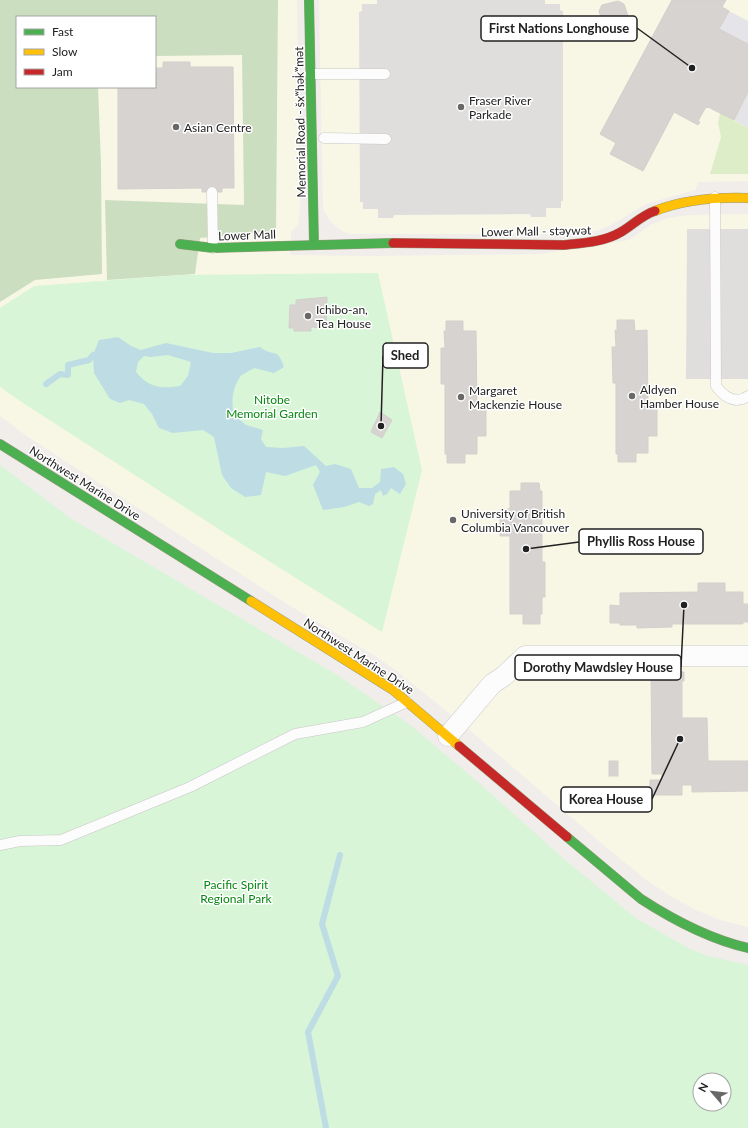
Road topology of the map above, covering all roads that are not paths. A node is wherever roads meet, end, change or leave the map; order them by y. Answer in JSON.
{"nodes":[{"id":1,"x":309,"y":0,"type":"edge"},
{"id":2,"x":310,"y":74,"type":"junction"},
{"id":3,"x":385,"y":74,"type":"dead end"},
{"id":4,"x":318,"y":138,"type":"junction"},
{"id":5,"x":386,"y":139,"type":"dead end"},
{"id":6,"x":212,"y":192,"type":"dead end"},
{"id":7,"x":715,"y":197,"type":"junction"},
{"id":8,"x":748,"y":198,"type":"edge"},
{"id":9,"x":180,"y":244,"type":"dead end"},
{"id":10,"x":314,"y":244,"type":"junction"},
{"id":11,"x":214,"y":248,"type":"junction"},
{"id":12,"x":748,"y":396,"type":"edge"},
{"id":13,"x":0,"y":444,"type":"edge"},
{"id":14,"x":748,"y":656,"type":"edge"},
{"id":15,"x":407,"y":702,"type":"junction"},
{"id":16,"x":448,"y":736,"type":"junction"},
{"id":17,"x":0,"y":845,"type":"edge"},
{"id":18,"x":748,"y":948,"type":"edge"}],
"edges":[{"from":1,"to":2,"type":"street","name":"Memorial Road - šxʷhək̓ʷmət"},
{"from":2,"to":3,"type":"lane"},
{"from":2,"to":4,"type":"street","name":"Memorial Road - šxʷhək̓ʷmət"},
{"from":4,"to":5,"type":"lane"},
{"from":4,"to":10,"type":"street","name":"Memorial Road - šxʷhək̓ʷmət"},
{"from":6,"to":11,"type":"lane"},
{"from":7,"to":8,"type":"street","name":"Lower Mall - stəywət"},
{"from":7,"to":10,"type":"street","name":"Lower Mall - stəywət"},
{"from":7,"to":12,"type":"lane"},
{"from":9,"to":11,"type":"street","name":"Lower Mall"},
{"from":10,"to":11,"type":"street","name":"Lower Mall"},
{"from":13,"to":15,"type":"street","name":"Northwest Marine Drive"},
{"from":14,"to":16,"type":"street"},
{"from":15,"to":16,"type":"street","name":"Northwest Marine Drive"},
{"from":15,"to":17,"type":"lane"},
{"from":16,"to":18,"type":"street","name":"Northwest Marine Drive"}]}
